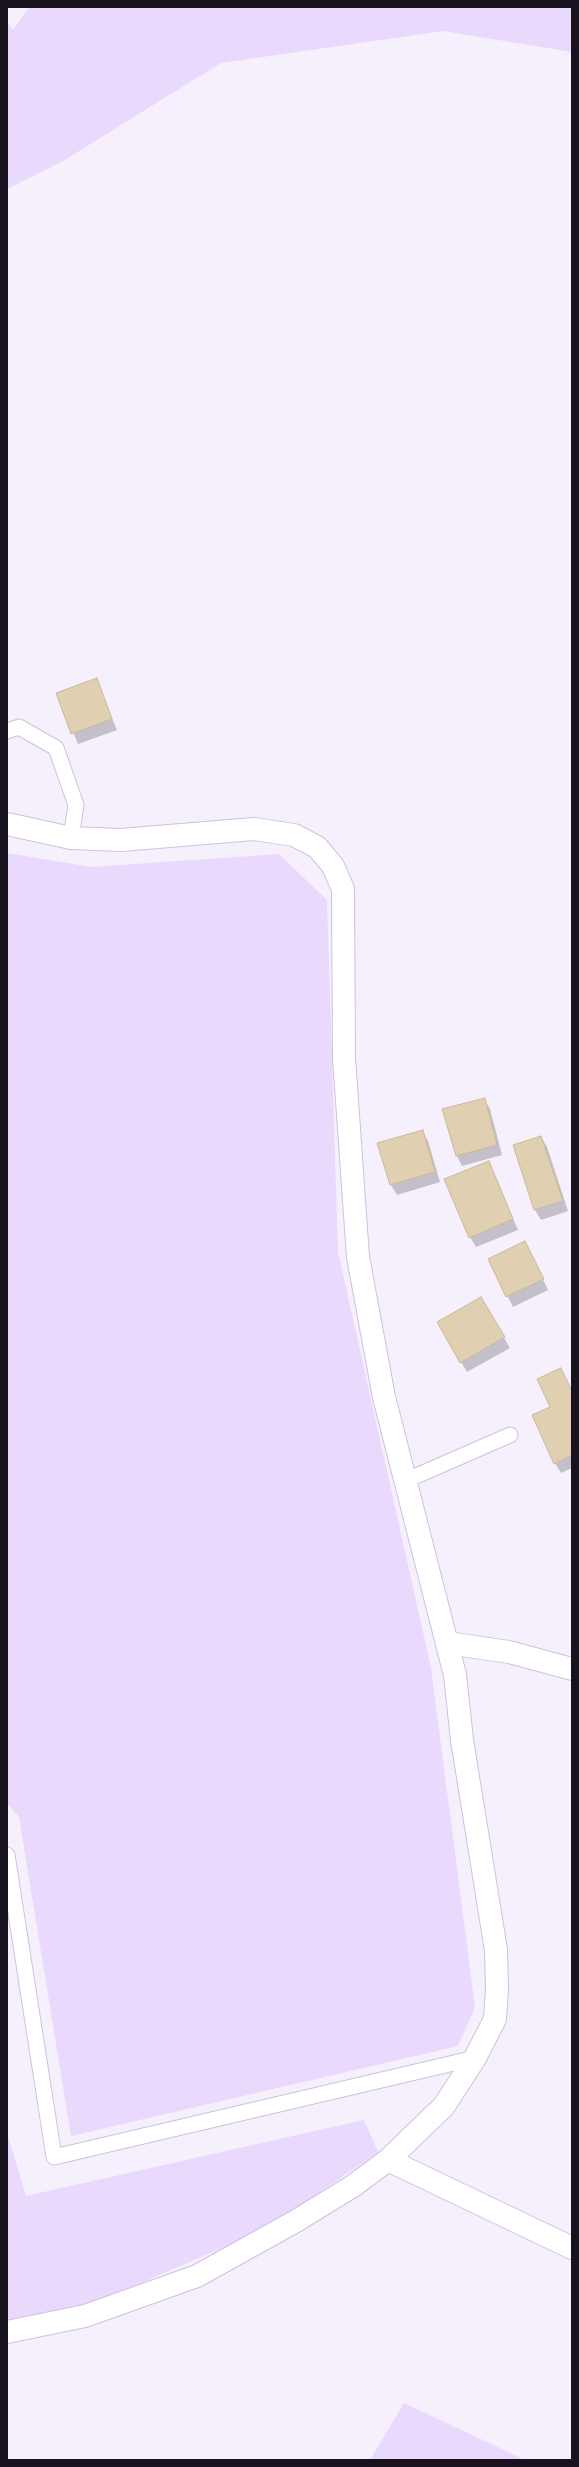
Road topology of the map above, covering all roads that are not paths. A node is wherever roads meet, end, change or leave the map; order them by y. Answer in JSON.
{"nodes":[{"id":1,"x":7,"y":731,"type":"edge"},
{"id":2,"x":7,"y":824,"type":"edge"},
{"id":3,"x":71,"y":838,"type":"junction"},
{"id":4,"x":510,"y":1435,"type":"dead end"},
{"id":5,"x":407,"y":1480,"type":"junction"},
{"id":6,"x":448,"y":1643,"type":"junction"},
{"id":7,"x":572,"y":1669,"type":"edge"},
{"id":8,"x":7,"y":1855,"type":"edge"},
{"id":9,"x":475,"y":2058,"type":"junction"},
{"id":10,"x":388,"y":2160,"type":"junction"},
{"id":11,"x":572,"y":2248,"type":"edge"},
{"id":12,"x":7,"y":2332,"type":"edge"}],
"edges":[{"from":1,"to":3,"type":"lane"},
{"from":2,"to":3,"type":"street"},
{"from":3,"to":5,"type":"street"},
{"from":4,"to":5,"type":"lane"},
{"from":5,"to":6,"type":"street"},
{"from":6,"to":7,"type":"street"},
{"from":6,"to":9,"type":"street"},
{"from":8,"to":9,"type":"lane"},
{"from":9,"to":10,"type":"street"},
{"from":10,"to":11,"type":"street"},
{"from":10,"to":12,"type":"street"}]}
